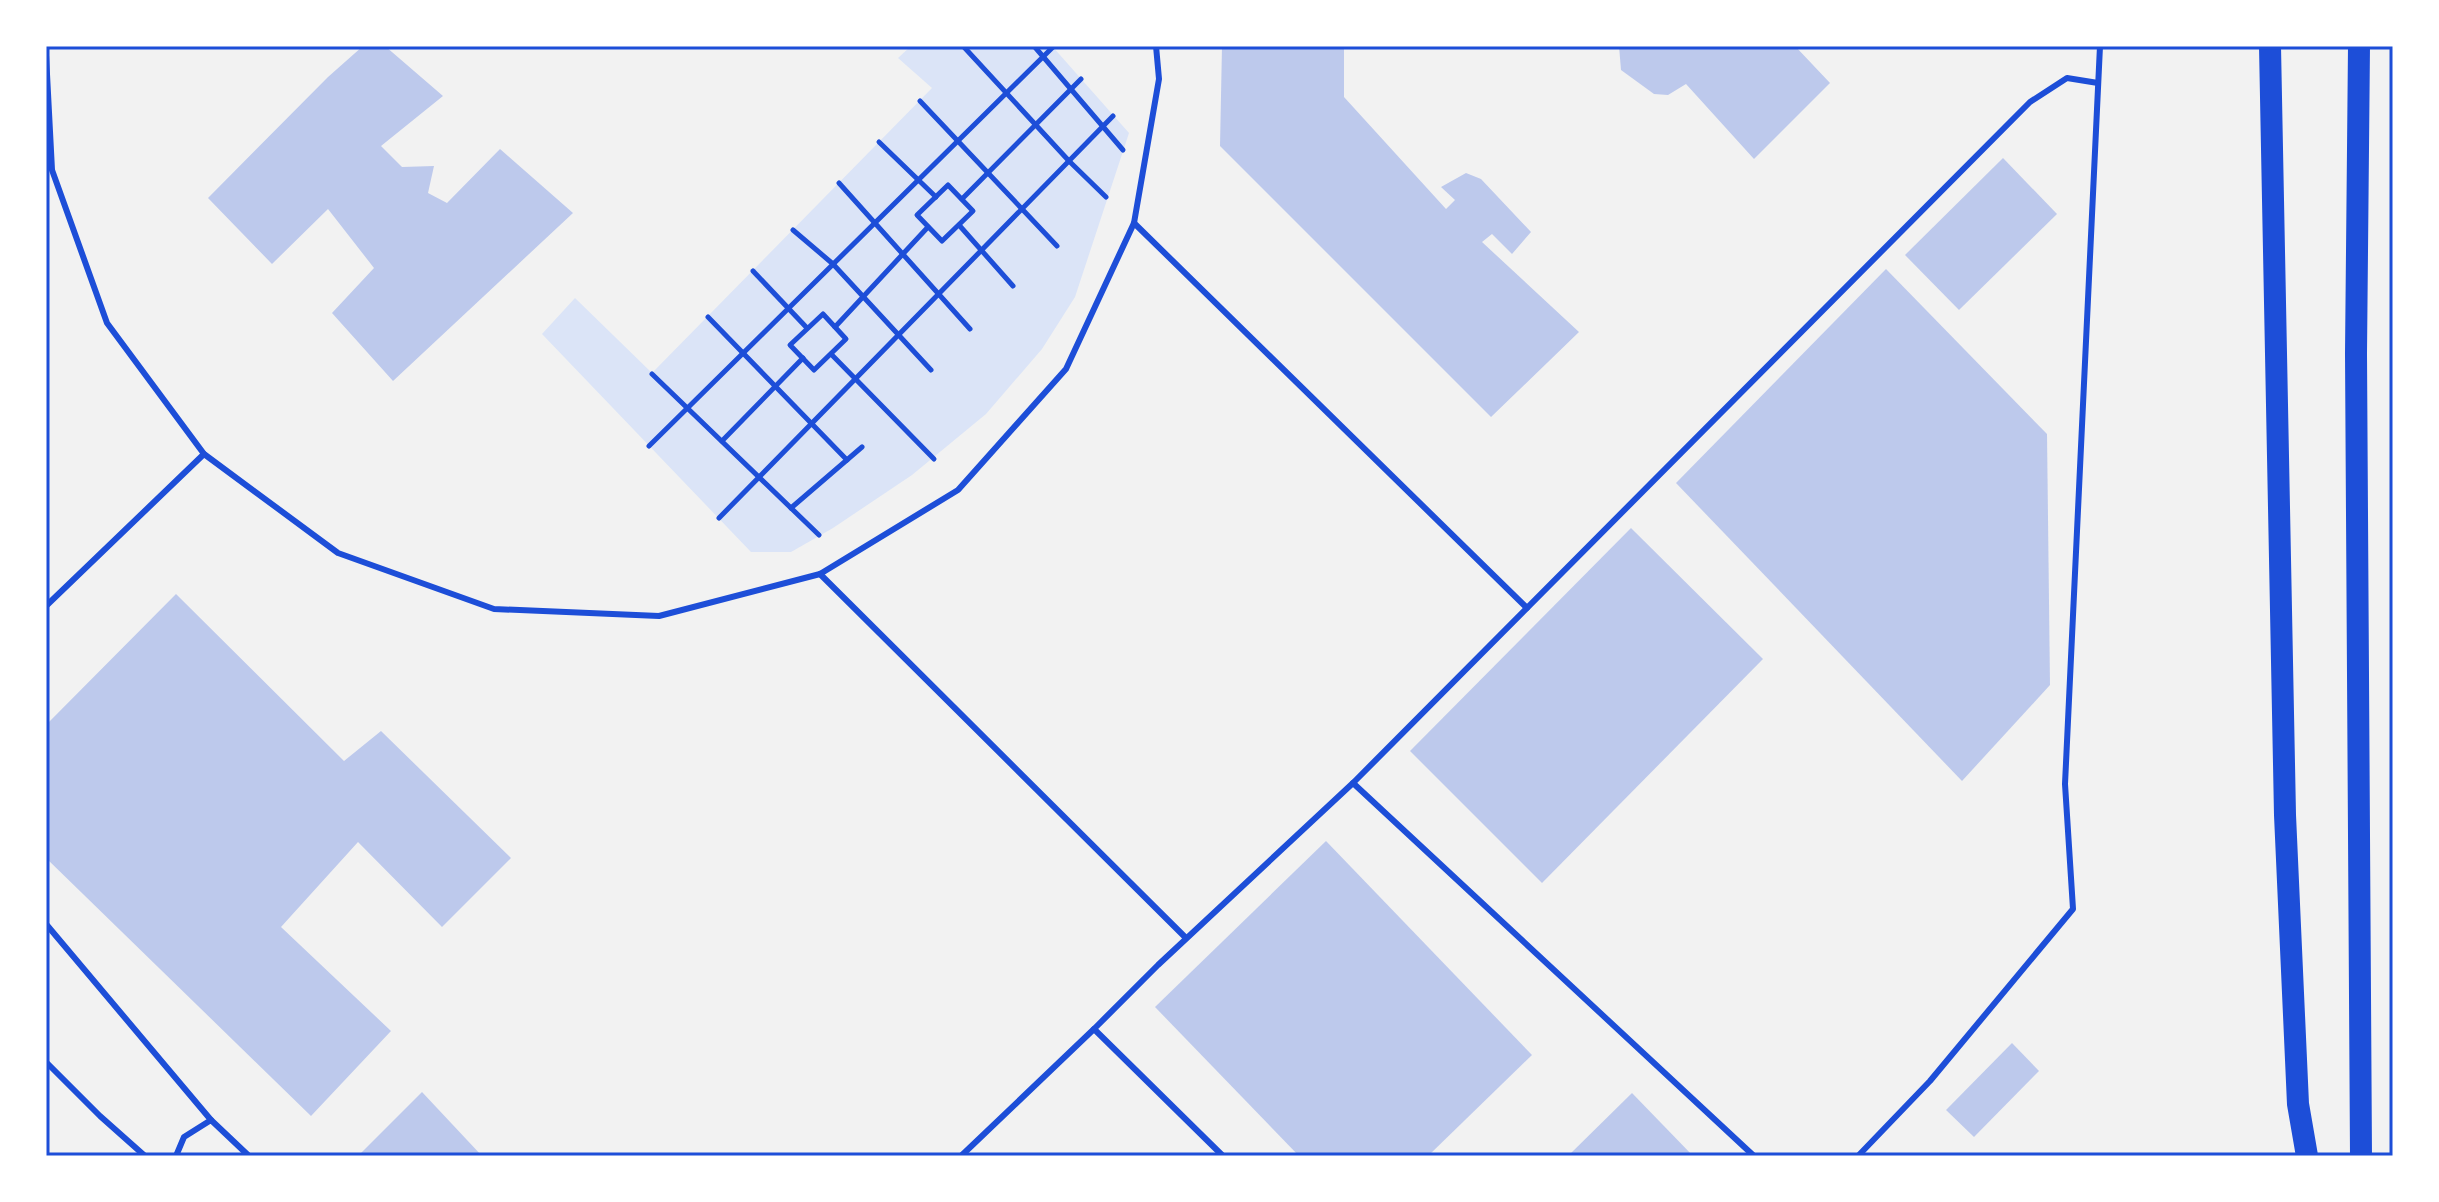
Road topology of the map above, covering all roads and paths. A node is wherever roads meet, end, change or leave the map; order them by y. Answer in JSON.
{"nodes":[{"id":1,"x":963,"y":46,"type":"edge"},
{"id":2,"x":1034,"y":46,"type":"edge"},
{"id":3,"x":1156,"y":46,"type":"edge"},
{"id":4,"x":2100,"y":46,"type":"edge"},
{"id":5,"x":2270,"y":46,"type":"edge"},
{"id":6,"x":2359,"y":46,"type":"edge"},
{"id":7,"x":1053,"y":47,"type":"edge"},
{"id":8,"x":46,"y":55,"type":"edge"},
{"id":9,"x":1043,"y":57,"type":"junction"},
{"id":10,"x":1081,"y":79,"type":"dead end"},
{"id":11,"x":2098,"y":83,"type":"junction"},
{"id":12,"x":1071,"y":89,"type":"junction"},
{"id":13,"x":1006,"y":92,"type":"junction"},
{"id":14,"x":920,"y":101,"type":"dead end"},
{"id":15,"x":1113,"y":116,"type":"dead end"},
{"id":16,"x":1036,"y":125,"type":"junction"},
{"id":17,"x":1103,"y":126,"type":"junction"},
{"id":18,"x":958,"y":141,"type":"junction"},
{"id":19,"x":879,"y":142,"type":"dead end"},
{"id":20,"x":1123,"y":150,"type":"dead end"},
{"id":21,"x":1069,"y":161,"type":"junction"},
{"id":22,"x":988,"y":172,"type":"junction"},
{"id":23,"x":918,"y":181,"type":"junction"},
{"id":24,"x":839,"y":183,"type":"dead end"},
{"id":25,"x":936,"y":197,"type":"junction"},
{"id":26,"x":1106,"y":197,"type":"dead end"},
{"id":27,"x":962,"y":199,"type":"junction"},
{"id":28,"x":1022,"y":209,"type":"junction"},
{"id":29,"x":875,"y":222,"type":"junction"},
{"id":30,"x":1134,"y":223,"type":"junction"},
{"id":31,"x":959,"y":225,"type":"junction"},
{"id":32,"x":928,"y":227,"type":"junction"},
{"id":33,"x":793,"y":230,"type":"dead end"},
{"id":34,"x":1057,"y":246,"type":"dead end"},
{"id":35,"x":982,"y":250,"type":"junction"},
{"id":36,"x":903,"y":254,"type":"junction"},
{"id":37,"x":833,"y":264,"type":"junction"},
{"id":38,"x":753,"y":271,"type":"dead end"},
{"id":39,"x":1013,"y":286,"type":"dead end"},
{"id":40,"x":938,"y":294,"type":"junction"},
{"id":41,"x":863,"y":297,"type":"junction"},
{"id":42,"x":789,"y":308,"type":"junction"},
{"id":43,"x":708,"y":317,"type":"dead end"},
{"id":44,"x":835,"y":327,"type":"junction"},
{"id":45,"x":807,"y":329,"type":"junction"},
{"id":46,"x":970,"y":329,"type":"dead end"},
{"id":47,"x":898,"y":335,"type":"junction"},
{"id":48,"x":743,"y":353,"type":"junction"},
{"id":49,"x":831,"y":354,"type":"junction"},
{"id":50,"x":803,"y":358,"type":"junction"},
{"id":51,"x":931,"y":370,"type":"dead end"},
{"id":52,"x":652,"y":374,"type":"dead end"},
{"id":53,"x":855,"y":379,"type":"junction"},
{"id":54,"x":774,"y":385,"type":"junction"},
{"id":55,"x":688,"y":408,"type":"junction"},
{"id":56,"x":811,"y":424,"type":"junction"},
{"id":57,"x":722,"y":441,"type":"junction"},
{"id":58,"x":649,"y":446,"type":"dead end"},
{"id":59,"x":862,"y":447,"type":"dead end"},
{"id":60,"x":204,"y":454,"type":"junction"},
{"id":61,"x":934,"y":459,"type":"dead end"},
{"id":62,"x":847,"y":460,"type":"junction"},
{"id":63,"x":759,"y":477,"type":"junction"},
{"id":64,"x":791,"y":508,"type":"junction"},
{"id":65,"x":719,"y":518,"type":"dead end"},
{"id":66,"x":819,"y":535,"type":"dead end"},
{"id":67,"x":820,"y":574,"type":"junction"},
{"id":68,"x":46,"y":606,"type":"edge"},
{"id":69,"x":1527,"y":608,"type":"junction"},
{"id":70,"x":1353,"y":783,"type":"junction"},
{"id":71,"x":46,"y":924,"type":"edge"},
{"id":72,"x":1186,"y":938,"type":"junction"},
{"id":73,"x":1094,"y":1029,"type":"junction"},
{"id":74,"x":46,"y":1062,"type":"edge"},
{"id":75,"x":211,"y":1120,"type":"junction"},
{"id":76,"x":145,"y":1156,"type":"edge"},
{"id":77,"x":176,"y":1156,"type":"edge"},
{"id":78,"x":249,"y":1156,"type":"edge"},
{"id":79,"x":961,"y":1156,"type":"edge"},
{"id":80,"x":1223,"y":1156,"type":"edge"},
{"id":81,"x":1754,"y":1156,"type":"edge"},
{"id":82,"x":1858,"y":1156,"type":"edge"},
{"id":83,"x":2307,"y":1156,"type":"edge"},
{"id":84,"x":2361,"y":1156,"type":"edge"}],
"edges":[{"from":1,"to":13,"type":"path"},
{"from":2,"to":9,"type":"path"},
{"from":3,"to":30,"type":"lane"},
{"from":4,"to":11,"type":"lane"},
{"from":5,"to":83,"type":"highway"},
{"from":6,"to":84,"type":"highway"},
{"from":7,"to":9,"type":"path"},
{"from":8,"to":60,"type":"lane"},
{"from":9,"to":12,"type":"path"},
{"from":9,"to":13,"type":"path"},
{"from":10,"to":12,"type":"path"},
{"from":11,"to":69,"type":"lane"},
{"from":11,"to":82,"type":"lane"},
{"from":12,"to":16,"type":"path"},
{"from":12,"to":17,"type":"path"},
{"from":13,"to":16,"type":"path"},
{"from":13,"to":18,"type":"path"},
{"from":14,"to":18,"type":"path"},
{"from":15,"to":17,"type":"path"},
{"from":16,"to":21,"type":"path"},
{"from":16,"to":22,"type":"path"},
{"from":17,"to":20,"type":"path"},
{"from":17,"to":21,"type":"path"},
{"from":18,"to":22,"type":"path"},
{"from":18,"to":23,"type":"path"},
{"from":19,"to":23,"type":"path"},
{"from":21,"to":26,"type":"path"},
{"from":21,"to":28,"type":"path"},
{"from":22,"to":27,"type":"path"},
{"from":22,"to":28,"type":"path"},
{"from":23,"to":25,"type":"path"},
{"from":23,"to":29,"type":"path"},
{"from":24,"to":29,"type":"path"},
{"from":25,"to":27,"type":"path"},
{"from":25,"to":32,"type":"path"},
{"from":27,"to":31,"type":"path"},
{"from":28,"to":34,"type":"path"},
{"from":28,"to":35,"type":"path"},
{"from":29,"to":36,"type":"path"},
{"from":29,"to":37,"type":"path"},
{"from":30,"to":67,"type":"lane"},
{"from":30,"to":69,"type":"lane"},
{"from":31,"to":32,"type":"path"},
{"from":31,"to":35,"type":"path"},
{"from":32,"to":36,"type":"path"},
{"from":33,"to":37,"type":"path"},
{"from":35,"to":39,"type":"path"},
{"from":35,"to":40,"type":"path"},
{"from":36,"to":40,"type":"path"},
{"from":36,"to":41,"type":"path"},
{"from":37,"to":41,"type":"path"},
{"from":37,"to":42,"type":"path"},
{"from":38,"to":42,"type":"path"},
{"from":40,"to":46,"type":"path"},
{"from":40,"to":47,"type":"path"},
{"from":41,"to":44,"type":"path"},
{"from":41,"to":47,"type":"path"},
{"from":42,"to":45,"type":"path"},
{"from":42,"to":48,"type":"path"},
{"from":43,"to":48,"type":"path"},
{"from":44,"to":45,"type":"path"},
{"from":44,"to":49,"type":"path"},
{"from":45,"to":50,"type":"path"},
{"from":47,"to":51,"type":"path"},
{"from":47,"to":53,"type":"path"},
{"from":48,"to":54,"type":"path"},
{"from":48,"to":55,"type":"path"},
{"from":49,"to":50,"type":"path"},
{"from":49,"to":53,"type":"path"},
{"from":50,"to":54,"type":"path"},
{"from":52,"to":55,"type":"path"},
{"from":53,"to":56,"type":"path"},
{"from":53,"to":61,"type":"path"},
{"from":54,"to":56,"type":"path"},
{"from":54,"to":57,"type":"path"},
{"from":55,"to":57,"type":"path"},
{"from":55,"to":58,"type":"path"},
{"from":56,"to":62,"type":"path"},
{"from":56,"to":63,"type":"path"},
{"from":57,"to":63,"type":"path"},
{"from":59,"to":62,"type":"path"},
{"from":60,"to":67,"type":"lane"},
{"from":60,"to":68,"type":"lane"},
{"from":62,"to":64,"type":"path"},
{"from":63,"to":64,"type":"path"},
{"from":63,"to":65,"type":"path"},
{"from":64,"to":66,"type":"path"},
{"from":67,"to":72,"type":"lane"},
{"from":69,"to":70,"type":"lane"},
{"from":70,"to":72,"type":"lane"},
{"from":70,"to":81,"type":"lane"},
{"from":71,"to":75,"type":"lane"},
{"from":72,"to":73,"type":"lane"},
{"from":73,"to":79,"type":"lane"},
{"from":73,"to":80,"type":"lane"},
{"from":74,"to":76,"type":"lane"},
{"from":75,"to":77,"type":"lane"},
{"from":75,"to":78,"type":"lane"}]}
